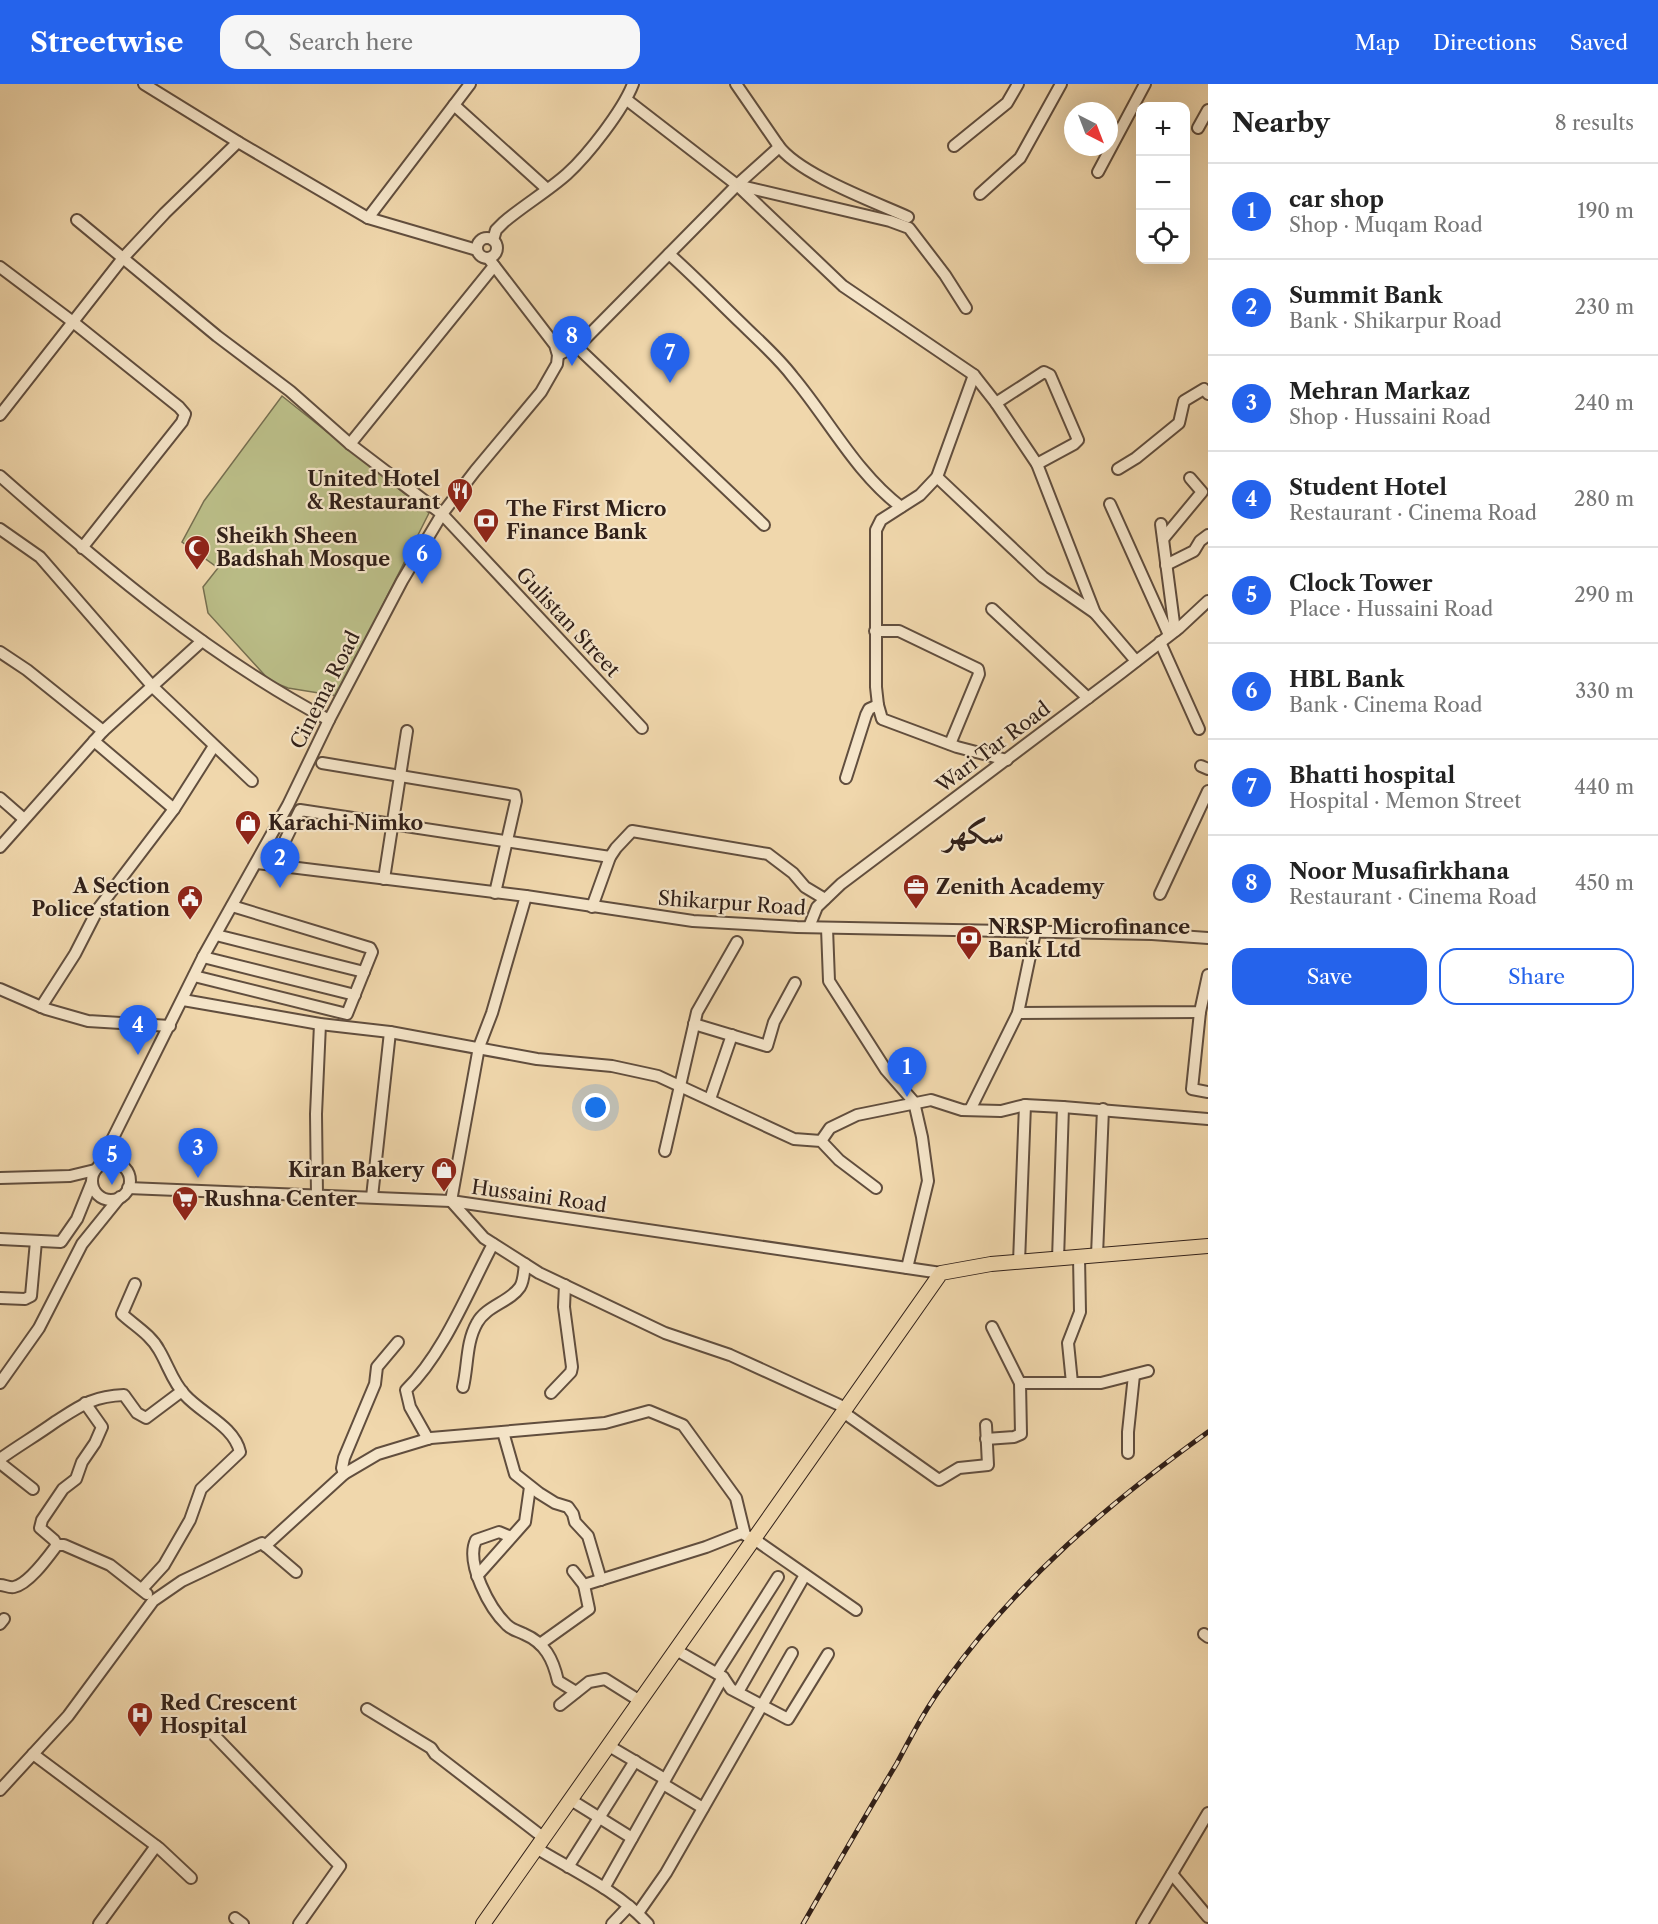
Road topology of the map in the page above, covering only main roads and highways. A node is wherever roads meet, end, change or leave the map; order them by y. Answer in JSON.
{"nodes":[{"id":1,"x":1208,"y":1246,"type":"edge"},
{"id":2,"x":483,"y":1924,"type":"edge"}],
"edges":[{"from":1,"to":2,"type":"main road"}]}
